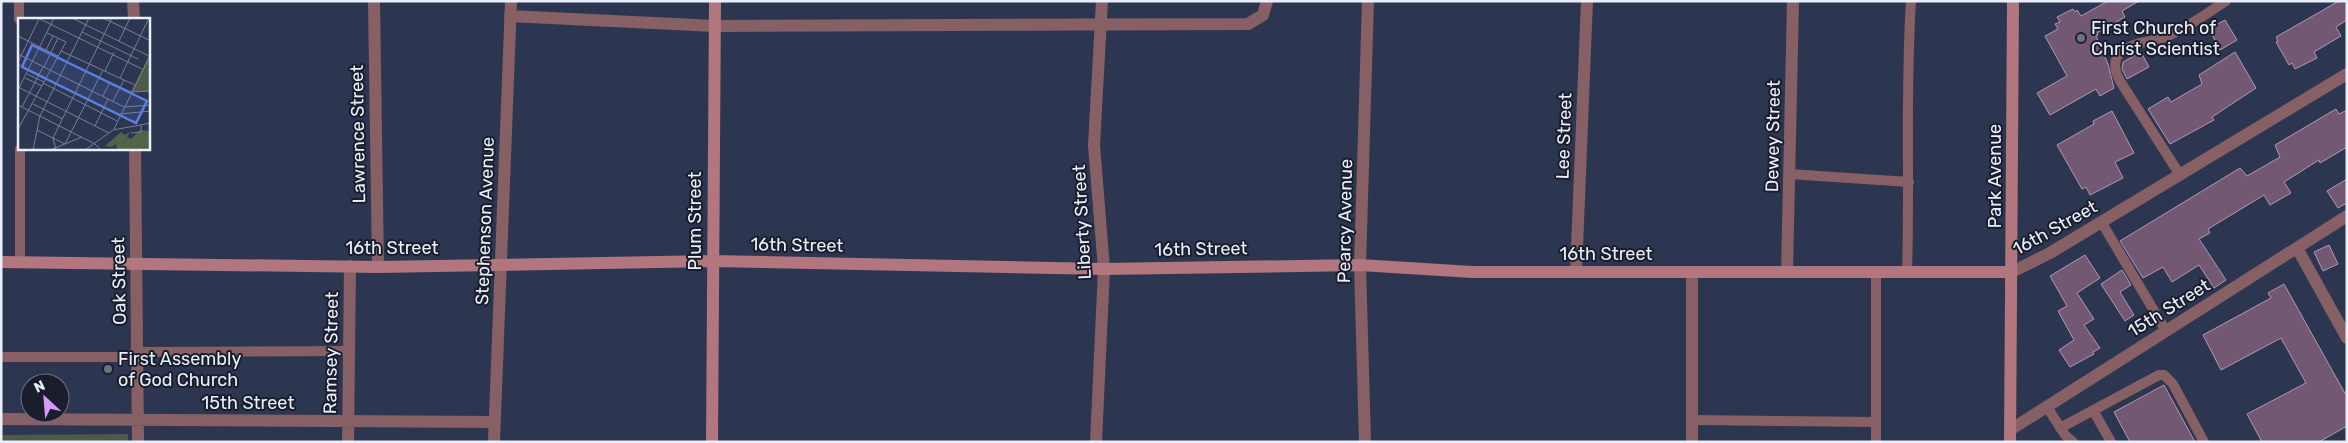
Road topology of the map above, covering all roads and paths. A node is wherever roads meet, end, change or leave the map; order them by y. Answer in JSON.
{"nodes":[{"id":1,"x":19,"y":1,"type":"edge"},
{"id":2,"x":134,"y":1,"type":"edge"},
{"id":3,"x":374,"y":1,"type":"edge"},
{"id":4,"x":510,"y":1,"type":"edge"},
{"id":5,"x":715,"y":1,"type":"edge"},
{"id":6,"x":1102,"y":1,"type":"edge"},
{"id":7,"x":1267,"y":1,"type":"edge"},
{"id":8,"x":1368,"y":1,"type":"edge"},
{"id":9,"x":1587,"y":1,"type":"edge"},
{"id":10,"x":1793,"y":1,"type":"edge"},
{"id":11,"x":1911,"y":1,"type":"edge"},
{"id":12,"x":2013,"y":1,"type":"edge"},
{"id":13,"x":2226,"y":1,"type":"edge"},
{"id":14,"x":510,"y":16,"type":"junction"},
{"id":15,"x":19,"y":18,"type":"edge"},
{"id":16,"x":134,"y":18,"type":"edge"},
{"id":17,"x":1102,"y":25,"type":"junction"},
{"id":18,"x":714,"y":26,"type":"junction"},
{"id":19,"x":2347,"y":74,"type":"edge"},
{"id":20,"x":20,"y":150,"type":"edge"},
{"id":21,"x":135,"y":150,"type":"edge"},
{"id":22,"x":1789,"y":174,"type":"junction"},
{"id":23,"x":2180,"y":175,"type":"junction"},
{"id":24,"x":1909,"y":182,"type":"junction"},
{"id":25,"x":2347,"y":216,"type":"edge"},
{"id":26,"x":2102,"y":223,"type":"junction"},
{"id":27,"x":2297,"y":248,"type":"junction"},
{"id":28,"x":713,"y":261,"type":"junction"},
{"id":29,"x":1,"y":262,"type":"edge"},
{"id":30,"x":20,"y":262,"type":"junction"},
{"id":31,"x":136,"y":262,"type":"junction"},
{"id":32,"x":350,"y":266,"type":"junction"},
{"id":33,"x":501,"y":266,"type":"junction"},
{"id":34,"x":1360,"y":266,"type":"junction"},
{"id":35,"x":378,"y":267,"type":"junction"},
{"id":36,"x":1104,"y":269,"type":"junction"},
{"id":37,"x":1576,"y":272,"type":"junction"},
{"id":38,"x":1692,"y":272,"type":"junction"},
{"id":39,"x":1787,"y":272,"type":"junction"},
{"id":40,"x":1876,"y":272,"type":"junction"},
{"id":41,"x":1907,"y":272,"type":"junction"},
{"id":42,"x":2012,"y":272,"type":"junction"},
{"id":43,"x":2166,"y":332,"type":"junction"},
{"id":44,"x":2347,"y":338,"type":"edge"},
{"id":45,"x":349,"y":350,"type":"junction"},
{"id":46,"x":137,"y":352,"type":"junction"},
{"id":47,"x":1,"y":357,"type":"edge"},
{"id":48,"x":2047,"y":407,"type":"junction"},
{"id":49,"x":2093,"y":410,"type":"junction"},
{"id":50,"x":1,"y":419,"type":"edge"},
{"id":51,"x":139,"y":420,"type":"junction"},
{"id":52,"x":1692,"y":420,"type":"junction"},
{"id":53,"x":348,"y":421,"type":"junction"},
{"id":54,"x":495,"y":422,"type":"junction"},
{"id":55,"x":1876,"y":422,"type":"junction"},
{"id":56,"x":2063,"y":435,"type":"edge"},
{"id":57,"x":2010,"y":436,"type":"edge"},
{"id":58,"x":138,"y":442,"type":"edge"},
{"id":59,"x":348,"y":442,"type":"edge"},
{"id":60,"x":494,"y":442,"type":"edge"},
{"id":61,"x":712,"y":442,"type":"edge"},
{"id":62,"x":1096,"y":442,"type":"edge"},
{"id":63,"x":1365,"y":442,"type":"edge"},
{"id":64,"x":1692,"y":442,"type":"edge"},
{"id":65,"x":1876,"y":442,"type":"edge"},
{"id":66,"x":2073,"y":442,"type":"edge"},
{"id":67,"x":2111,"y":442,"type":"edge"},
{"id":68,"x":2204,"y":442,"type":"edge"}],
"edges":[{"from":1,"to":15,"type":"lane"},
{"from":2,"to":16,"type":"street"},
{"from":3,"to":35,"type":"street","name":"Lawrence Street"},
{"from":4,"to":14,"type":"street","name":"Stephenson Avenue"},
{"from":5,"to":18,"type":"street","name":"Plum Street"},
{"from":6,"to":17,"type":"street","name":"Liberty Street"},
{"from":7,"to":17,"type":"street"},
{"from":8,"to":34,"type":"street","name":"Pearcy Avenue"},
{"from":9,"to":37,"type":"street","name":"Lee Street"},
{"from":10,"to":22,"type":"street","name":"Dewey Street"},
{"from":11,"to":24,"type":"lane"},
{"from":12,"to":42,"type":"street","name":"Park Avenue"},
{"from":13,"to":23,"type":"lane"},
{"from":14,"to":18,"type":"street"},
{"from":14,"to":33,"type":"street","name":"Stephenson Avenue"},
{"from":17,"to":18,"type":"street"},
{"from":17,"to":36,"type":"street","name":"Liberty Street"},
{"from":18,"to":28,"type":"street","name":"Plum Street"},
{"from":19,"to":23,"type":"street","name":"16th Street"},
{"from":20,"to":30,"type":"lane"},
{"from":21,"to":31,"type":"street","name":"Oak Street"},
{"from":22,"to":24,"type":"lane"},
{"from":22,"to":39,"type":"street","name":"Dewey Street"},
{"from":23,"to":26,"type":"street","name":"16th Street"},
{"from":24,"to":41,"type":"lane"},
{"from":25,"to":27,"type":"street","name":"15th Street"},
{"from":26,"to":42,"type":"street","name":"16th Street"},
{"from":26,"to":43,"type":"lane"},
{"from":27,"to":43,"type":"street","name":"15th Street"},
{"from":27,"to":44,"type":"street"},
{"from":28,"to":33,"type":"street","name":"16th Street"},
{"from":28,"to":36,"type":"street","name":"16th Street"},
{"from":28,"to":61,"type":"street","name":"Plum Street"},
{"from":29,"to":30,"type":"street","name":"16th Street"},
{"from":30,"to":31,"type":"street","name":"16th Street"},
{"from":31,"to":32,"type":"street","name":"16th Street"},
{"from":31,"to":46,"type":"street","name":"Oak Street"},
{"from":32,"to":35,"type":"street","name":"16th Street"},
{"from":32,"to":45,"type":"street","name":"Ramsey Street"},
{"from":33,"to":35,"type":"street","name":"16th Street"},
{"from":33,"to":54,"type":"street","name":"Stephenson Avenue"},
{"from":34,"to":36,"type":"street","name":"16th Street"},
{"from":34,"to":37,"type":"street","name":"16th Street"},
{"from":34,"to":63,"type":"street","name":"Pearcy Avenue"},
{"from":36,"to":62,"type":"street","name":"Liberty Street"},
{"from":37,"to":38,"type":"street","name":"16th Street"},
{"from":38,"to":39,"type":"street","name":"16th Street"},
{"from":38,"to":52,"type":"street"},
{"from":39,"to":40,"type":"street","name":"16th Street"},
{"from":40,"to":41,"type":"street","name":"16th Street"},
{"from":40,"to":55,"type":"lane"},
{"from":41,"to":42,"type":"street","name":"16th Street"},
{"from":42,"to":57,"type":"street","name":"Park Avenue"},
{"from":43,"to":48,"type":"street","name":"15th Street"},
{"from":45,"to":46,"type":"lane"},
{"from":45,"to":53,"type":"street","name":"Ramsey Street"},
{"from":46,"to":47,"type":"lane"},
{"from":46,"to":51,"type":"street","name":"Oak Street"},
{"from":48,"to":56,"type":"lane"},
{"from":48,"to":57,"type":"street","name":"15th Street"},
{"from":49,"to":56,"type":"lane"},
{"from":49,"to":67,"type":"lane"},
{"from":49,"to":68,"type":"lane"},
{"from":50,"to":51,"type":"street","name":"15th Street"},
{"from":51,"to":53,"type":"street","name":"15th Street"},
{"from":51,"to":58,"type":"street","name":"Oak Street"},
{"from":52,"to":55,"type":"lane"},
{"from":52,"to":64,"type":"street"},
{"from":53,"to":54,"type":"street","name":"15th Street"},
{"from":53,"to":59,"type":"street","name":"Ramsey Street"},
{"from":54,"to":60,"type":"street","name":"Stephenson Avenue"},
{"from":55,"to":65,"type":"lane"},
{"from":56,"to":66,"type":"lane"}]}
